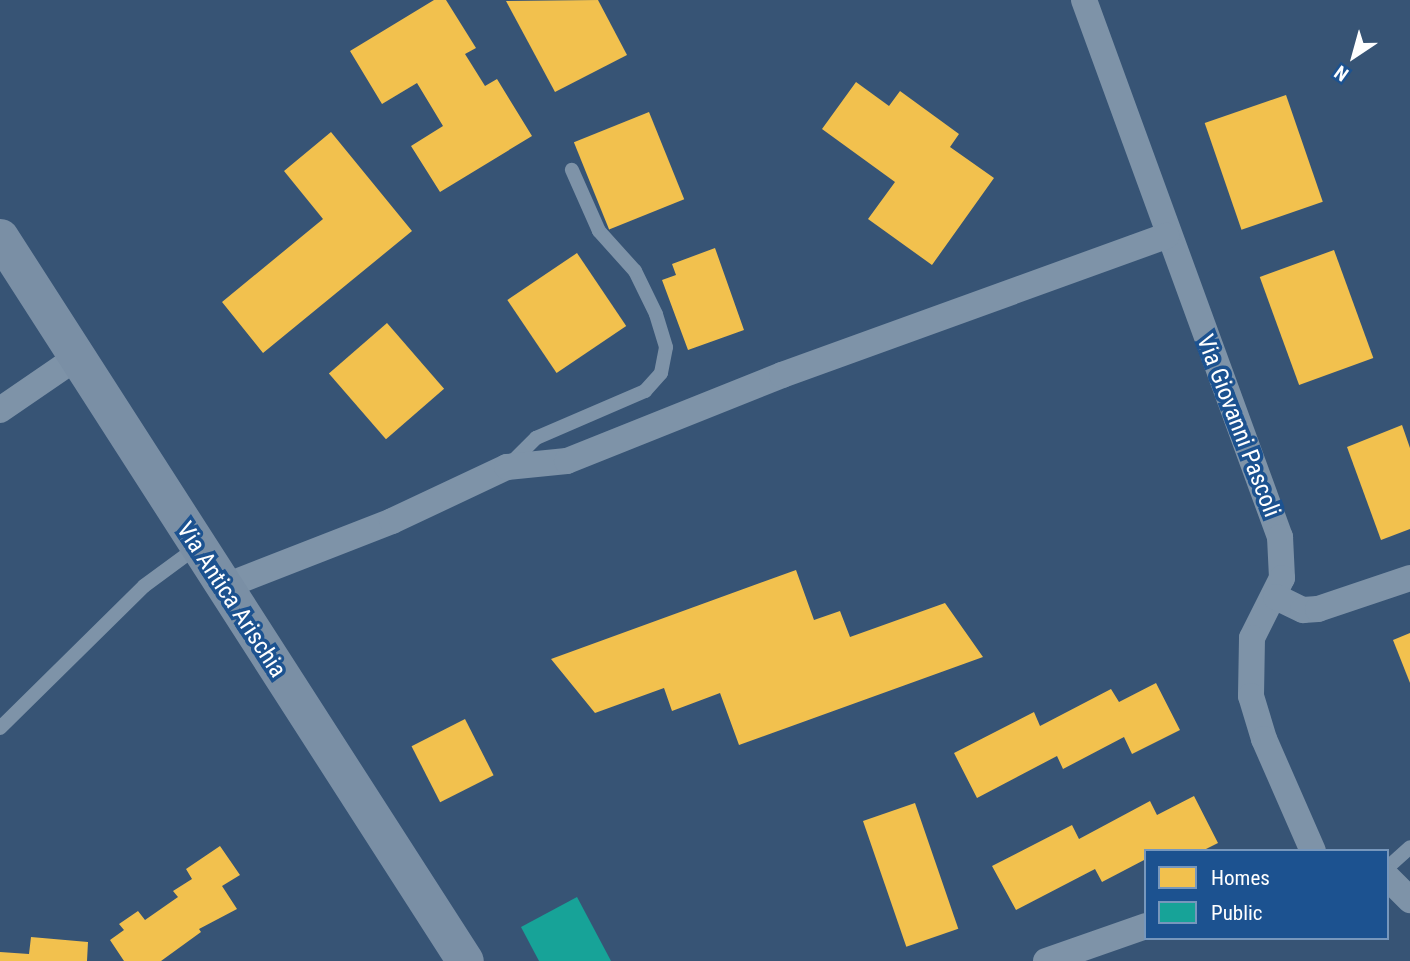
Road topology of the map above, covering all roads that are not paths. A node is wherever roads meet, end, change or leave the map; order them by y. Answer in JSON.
{"nodes":[{"id":1,"x":1084,"y":0,"type":"edge"},
{"id":2,"x":572,"y":170,"type":"dead end"},
{"id":3,"x":1167,"y":236,"type":"junction"},
{"id":4,"x":0,"y":237,"type":"edge"},
{"id":5,"x":76,"y":358,"type":"junction"},
{"id":6,"x":0,"y":410,"type":"edge"},
{"id":7,"x":507,"y":467,"type":"junction"},
{"id":8,"x":197,"y":547,"type":"junction"},
{"id":9,"x":1410,"y":578,"type":"edge"},
{"id":10,"x":223,"y":587,"type":"junction"},
{"id":11,"x":1276,"y":597,"type":"junction"},
{"id":12,"x":0,"y":727,"type":"edge"},
{"id":13,"x":1410,"y":848,"type":"edge"},
{"id":14,"x":1312,"y":849,"type":"edge"},
{"id":15,"x":1389,"y":866,"type":"edge"},
{"id":16,"x":1389,"y":879,"type":"edge"},
{"id":17,"x":1410,"y":900,"type":"edge"},
{"id":18,"x":1144,"y":927,"type":"edge"},
{"id":19,"x":464,"y":961,"type":"edge"},
{"id":20,"x":1046,"y":961,"type":"edge"}],
"edges":[{"from":1,"to":3,"type":"street","name":"Via Giovanni Pascoli"},
{"from":2,"to":7,"type":"lane"},
{"from":3,"to":7,"type":"street"},
{"from":3,"to":11,"type":"street","name":"Via Giovanni Pascoli"},
{"from":4,"to":5,"type":"main road","name":"Via Antica Arischia"},
{"from":5,"to":6,"type":"street"},
{"from":5,"to":8,"type":"main road","name":"Via Antica Arischia"},
{"from":7,"to":10,"type":"street"},
{"from":8,"to":10,"type":"main road","name":"Via Antica Arischia"},
{"from":8,"to":12,"type":"lane"},
{"from":9,"to":11,"type":"street"},
{"from":10,"to":19,"type":"main road","name":"Via Antica Arischia"},
{"from":11,"to":14,"type":"street","name":"Via Giovanni Pascoli"},
{"from":13,"to":15,"type":"lane"},
{"from":16,"to":17,"type":"street"},
{"from":18,"to":20,"type":"street"}]}
